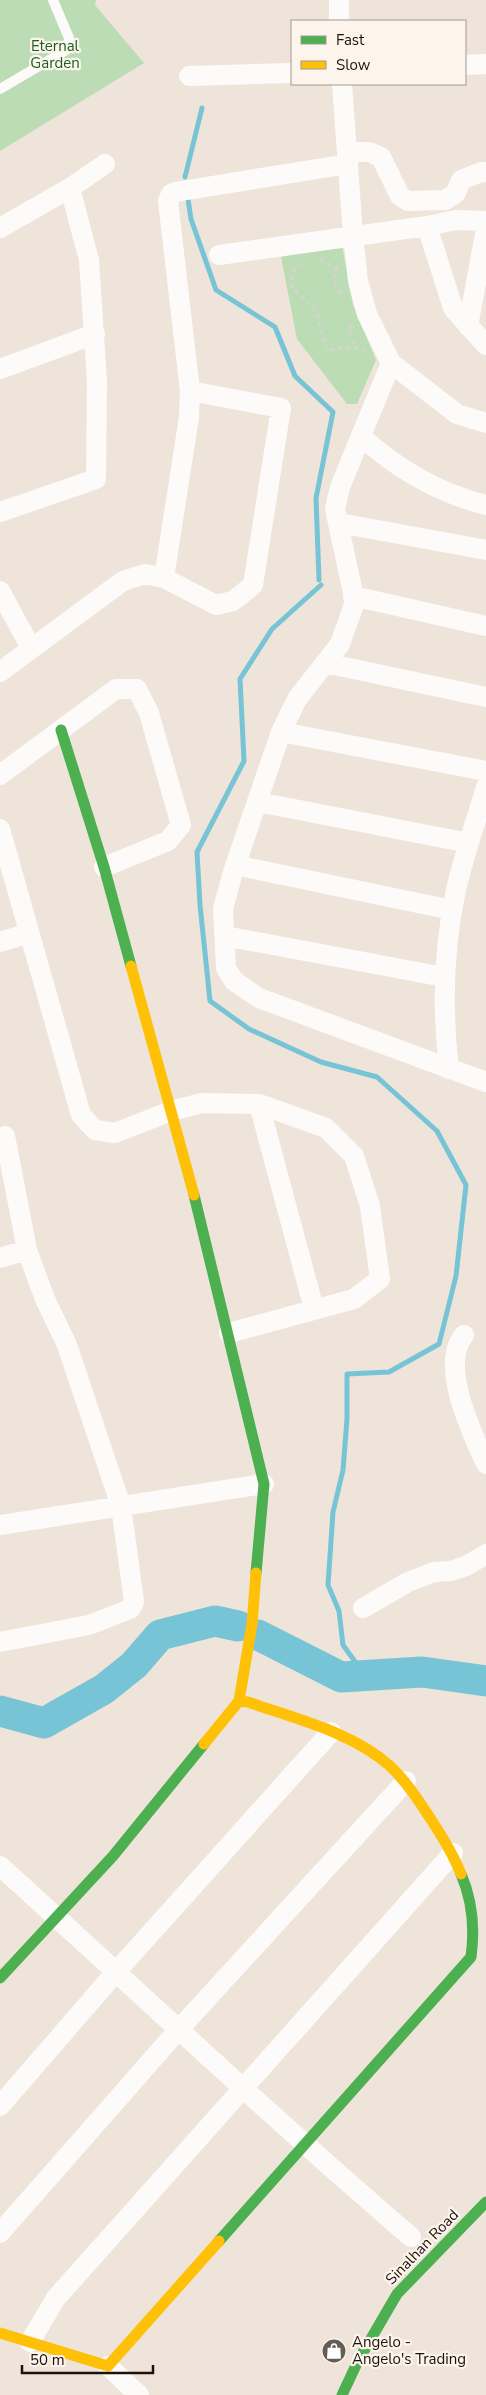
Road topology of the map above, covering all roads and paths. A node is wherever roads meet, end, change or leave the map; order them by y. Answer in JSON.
{"nodes":[{"id":1,"x":53,"y":0,"type":"edge"},
{"id":2,"x":338,"y":0,"type":"edge"},
{"id":3,"x":339,"y":20,"type":"edge"},
{"id":4,"x":486,"y":64,"type":"edge"},
{"id":5,"x":466,"y":66,"type":"edge"},
{"id":6,"x":291,"y":73,"type":"edge"},
{"id":7,"x":189,"y":76,"type":"dead end"},
{"id":8,"x":342,"y":85,"type":"edge"},
{"id":9,"x":0,"y":89,"type":"edge"},
{"id":10,"x":347,"y":158,"type":"junction"},
{"id":11,"x":105,"y":164,"type":"dead end"},
{"id":12,"x":486,"y":172,"type":"edge"},
{"id":13,"x":70,"y":188,"type":"junction"},
{"id":14,"x":486,"y":221,"type":"edge"},
{"id":15,"x":427,"y":226,"type":"junction"},
{"id":16,"x":0,"y":228,"type":"edge"},
{"id":17,"x":486,"y":229,"type":"edge"},
{"id":18,"x":353,"y":235,"type":"junction"},
{"id":19,"x":219,"y":255,"type":"dead end"},
{"id":20,"x":316,"y":258,"type":"dead end"},
{"id":21,"x":305,"y":260,"type":"dead end"},
{"id":22,"x":356,"y":264,"type":"junction"},
{"id":23,"x":468,"y":326,"type":"junction"},
{"id":24,"x":95,"y":334,"type":"junction"},
{"id":25,"x":486,"y":345,"type":"edge"},
{"id":26,"x":386,"y":354,"type":"junction"},
{"id":27,"x":0,"y":369,"type":"edge"},
{"id":28,"x":190,"y":391,"type":"junction"},
{"id":29,"x":486,"y":423,"type":"edge"},
{"id":30,"x":361,"y":436,"type":"junction"},
{"id":31,"x":486,"y":505,"type":"edge"},
{"id":32,"x":0,"y":512,"type":"edge"},
{"id":33,"x":339,"y":523,"type":"junction"},
{"id":34,"x":486,"y":550,"type":"edge"},
{"id":35,"x":164,"y":578,"type":"junction"},
{"id":36,"x":0,"y":591,"type":"edge"},
{"id":37,"x":353,"y":596,"type":"junction"},
{"id":38,"x":486,"y":626,"type":"edge"},
{"id":39,"x":31,"y":648,"type":"junction"},
{"id":40,"x":325,"y":663,"type":"junction"},
{"id":41,"x":0,"y":672,"type":"edge"},
{"id":42,"x":486,"y":697,"type":"edge"},
{"id":43,"x":61,"y":730,"type":"junction"},
{"id":44,"x":281,"y":732,"type":"junction"},
{"id":45,"x":486,"y":771,"type":"edge"},
{"id":46,"x":0,"y":775,"type":"edge"},
{"id":47,"x":486,"y":787,"type":"edge"},
{"id":48,"x":258,"y":802,"type":"junction"},
{"id":49,"x":483,"y":808,"type":"edge"},
{"id":50,"x":0,"y":829,"type":"edge"},
{"id":51,"x":469,"y":843,"type":"junction"},
{"id":52,"x":235,"y":865,"type":"junction"},
{"id":53,"x":104,"y":867,"type":"junction"},
{"id":54,"x":452,"y":910,"type":"junction"},
{"id":55,"x":29,"y":933,"type":"junction"},
{"id":56,"x":225,"y":936,"type":"junction"},
{"id":57,"x":0,"y":942,"type":"edge"},
{"id":58,"x":444,"y":977,"type":"junction"},
{"id":59,"x":449,"y":1069,"type":"junction"},
{"id":60,"x":486,"y":1082,"type":"edge"},
{"id":61,"x":258,"y":1104,"type":"junction"},
{"id":62,"x":171,"y":1111,"type":"junction"},
{"id":63,"x":5,"y":1136,"type":"dead end"},
{"id":64,"x":27,"y":1250,"type":"junction"},
{"id":65,"x":0,"y":1258,"type":"edge"},
{"id":66,"x":314,"y":1310,"type":"junction"},
{"id":67,"x":229,"y":1333,"type":"junction"},
{"id":68,"x":464,"y":1335,"type":"dead end"},
{"id":69,"x":478,"y":1427,"type":"edge"},
{"id":70,"x":486,"y":1464,"type":"edge"},
{"id":71,"x":264,"y":1484,"type":"junction"},
{"id":72,"x":121,"y":1506,"type":"junction"},
{"id":73,"x":0,"y":1525,"type":"edge"},
{"id":74,"x":486,"y":1554,"type":"edge"},
{"id":75,"x":363,"y":1608,"type":"dead end"},
{"id":76,"x":0,"y":1642,"type":"edge"},
{"id":77,"x":239,"y":1701,"type":"junction"},
{"id":78,"x":331,"y":1732,"type":"junction"},
{"id":79,"x":406,"y":1781,"type":"junction"},
{"id":80,"x":453,"y":1853,"type":"junction"},
{"id":81,"x":0,"y":1866,"type":"edge"},
{"id":82,"x":56,"y":1917,"type":"junction"},
{"id":83,"x":115,"y":1973,"type":"junction"},
{"id":84,"x":0,"y":1978,"type":"edge"},
{"id":85,"x":180,"y":2028,"type":"junction"},
{"id":86,"x":244,"y":2088,"type":"junction"},
{"id":87,"x":0,"y":2106,"type":"edge"},
{"id":88,"x":304,"y":2145,"type":"junction"},
{"id":89,"x":486,"y":2202,"type":"edge"},
{"id":90,"x":0,"y":2233,"type":"edge"},
{"id":91,"x":411,"y":2237,"type":"dead end"},
{"id":92,"x":0,"y":2333,"type":"edge"},
{"id":93,"x":30,"y":2342,"type":"junction"},
{"id":94,"x":108,"y":2366,"type":"junction"},
{"id":95,"x":139,"y":2395,"type":"edge"},
{"id":96,"x":342,"y":2395,"type":"edge"}],
"edges":[{"from":1,"to":9,"type":"lane"},
{"from":2,"to":3,"type":"street"},
{"from":4,"to":5,"type":"street"},
{"from":6,"to":7,"type":"street"},
{"from":8,"to":10,"type":"street"},
{"from":10,"to":12,"type":"street"},
{"from":10,"to":18,"type":"street"},
{"from":10,"to":28,"type":"street"},
{"from":11,"to":13,"type":"street"},
{"from":13,"to":16,"type":"street"},
{"from":13,"to":24,"type":"street"},
{"from":14,"to":15,"type":"street"},
{"from":15,"to":18,"type":"street"},
{"from":15,"to":23,"type":"street"},
{"from":17,"to":23,"type":"street"},
{"from":18,"to":19,"type":"street"},
{"from":18,"to":22,"type":"street"},
{"from":20,"to":22,"type":"path"},
{"from":21,"to":26,"type":"path"},
{"from":22,"to":26,"type":"street"},
{"from":23,"to":25,"type":"street"},
{"from":24,"to":27,"type":"street"},
{"from":24,"to":32,"type":"street"},
{"from":26,"to":29,"type":"street"},
{"from":26,"to":30,"type":"street"},
{"from":28,"to":35,"type":"street"},
{"from":28,"to":35,"type":"street"},
{"from":30,"to":31,"type":"street"},
{"from":30,"to":33,"type":"street"},
{"from":33,"to":34,"type":"street"},
{"from":33,"to":37,"type":"street"},
{"from":35,"to":39,"type":"street"},
{"from":36,"to":39,"type":"street"},
{"from":37,"to":38,"type":"street"},
{"from":37,"to":40,"type":"street"},
{"from":39,"to":41,"type":"street"},
{"from":40,"to":42,"type":"street"},
{"from":40,"to":44,"type":"street"},
{"from":43,"to":46,"type":"street"},
{"from":43,"to":53,"type":"street"},
{"from":43,"to":53,"type":"street"},
{"from":44,"to":45,"type":"street"},
{"from":44,"to":48,"type":"street"},
{"from":47,"to":49,"type":"street"},
{"from":48,"to":51,"type":"street"},
{"from":48,"to":52,"type":"street"},
{"from":49,"to":51,"type":"street"},
{"from":50,"to":55,"type":"street"},
{"from":51,"to":54,"type":"street"},
{"from":52,"to":54,"type":"street"},
{"from":52,"to":56,"type":"street"},
{"from":53,"to":62,"type":"street"},
{"from":54,"to":58,"type":"street"},
{"from":55,"to":57,"type":"street"},
{"from":55,"to":62,"type":"street"},
{"from":56,"to":58,"type":"street"},
{"from":56,"to":59,"type":"street"},
{"from":58,"to":59,"type":"street"},
{"from":59,"to":60,"type":"street"},
{"from":61,"to":62,"type":"street"},
{"from":61,"to":66,"type":"street"},
{"from":61,"to":66,"type":"street"},
{"from":62,"to":67,"type":"street"},
{"from":63,"to":64,"type":"street"},
{"from":64,"to":65,"type":"street"},
{"from":64,"to":72,"type":"street"},
{"from":66,"to":67,"type":"street"},
{"from":67,"to":71,"type":"street"},
{"from":68,"to":69,"type":"street"},
{"from":69,"to":70,"type":"street"},
{"from":71,"to":72,"type":"street"},
{"from":71,"to":77,"type":"street"},
{"from":72,"to":73,"type":"street"},
{"from":72,"to":76,"type":"street"},
{"from":74,"to":75,"type":"street"},
{"from":77,"to":78,"type":"street"},
{"from":77,"to":82,"type":"street"},
{"from":78,"to":79,"type":"street"},
{"from":78,"to":83,"type":"street"},
{"from":79,"to":80,"type":"street"},
{"from":79,"to":85,"type":"street"},
{"from":80,"to":86,"type":"street"},
{"from":80,"to":88,"type":"street"},
{"from":81,"to":82,"type":"street"},
{"from":82,"to":83,"type":"street"},
{"from":82,"to":84,"type":"street"},
{"from":83,"to":85,"type":"street"},
{"from":83,"to":87,"type":"street"},
{"from":85,"to":86,"type":"street"},
{"from":85,"to":90,"type":"street"},
{"from":86,"to":88,"type":"street"},
{"from":86,"to":93,"type":"street"},
{"from":88,"to":91,"type":"street"},
{"from":88,"to":94,"type":"street"},
{"from":89,"to":96,"type":"street","name":"Sinalhan Road"},
{"from":92,"to":93,"type":"street"},
{"from":93,"to":94,"type":"street"},
{"from":94,"to":95,"type":"street"}]}
